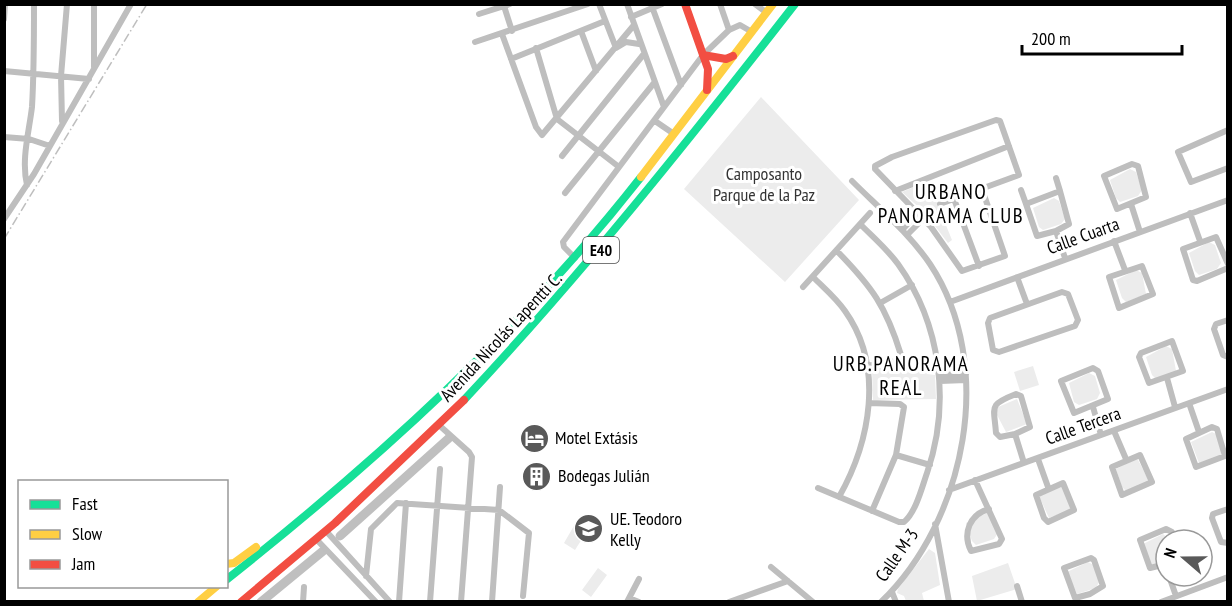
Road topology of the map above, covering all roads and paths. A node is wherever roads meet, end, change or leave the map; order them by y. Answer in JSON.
{"nodes":[{"id":1,"x":5,"y":4,"type":"edge"},
{"id":2,"x":34,"y":4,"type":"edge"},
{"id":3,"x":67,"y":4,"type":"edge"},
{"id":4,"x":94,"y":4,"type":"edge"},
{"id":5,"x":131,"y":4,"type":"edge"},
{"id":6,"x":588,"y":4,"type":"edge"},
{"id":7,"x":599,"y":4,"type":"edge"},
{"id":8,"x":627,"y":4,"type":"edge"},
{"id":9,"x":662,"y":4,"type":"edge"},
{"id":10,"x":685,"y":4,"type":"edge"},
{"id":11,"x":720,"y":4,"type":"edge"},
{"id":12,"x":755,"y":4,"type":"edge"},
{"id":13,"x":773,"y":4,"type":"edge"},
{"id":14,"x":795,"y":4,"type":"edge"},
{"id":15,"x":507,"y":5,"type":"edge"},
{"id":16,"x":652,"y":6,"type":"edge"},
{"id":17,"x":767,"y":13,"type":"junction"},
{"id":18,"x":480,"y":14,"type":"dead end"},
{"id":19,"x":631,"y":17,"type":"junction"},
{"id":20,"x":4,"y":19,"type":"edge"},
{"id":21,"x":605,"y":21,"type":"junction"},
{"id":22,"x":634,"y":25,"type":"junction"},
{"id":23,"x":729,"y":30,"type":"junction"},
{"id":24,"x":512,"y":31,"type":"junction"},
{"id":25,"x":581,"y":31,"type":"junction"},
{"id":26,"x":752,"y":32,"type":"junction"},
{"id":27,"x":502,"y":34,"type":"junction"},
{"id":28,"x":475,"y":42,"type":"dead end"},
{"id":29,"x":639,"y":44,"type":"junction"},
{"id":30,"x":536,"y":48,"type":"junction"},
{"id":31,"x":616,"y":48,"type":"junction"},
{"id":32,"x":643,"y":55,"type":"junction"},
{"id":33,"x":703,"y":55,"type":"junction"},
{"id":34,"x":732,"y":56,"type":"junction"},
{"id":35,"x":511,"y":59,"type":"junction"},
{"id":36,"x":94,"y":69,"type":"junction"},
{"id":37,"x":4,"y":71,"type":"edge"},
{"id":38,"x":596,"y":71,"type":"junction"},
{"id":39,"x":34,"y":74,"type":"junction"},
{"id":40,"x":61,"y":76,"type":"junction"},
{"id":41,"x":89,"y":79,"type":"junction"},
{"id":42,"x":654,"y":83,"type":"junction"},
{"id":43,"x":681,"y":85,"type":"junction"},
{"id":44,"x":707,"y":90,"type":"junction"},
{"id":45,"x":664,"y":108,"type":"junction"},
{"id":46,"x":557,"y":119,"type":"junction"},
{"id":47,"x":655,"y":121,"type":"junction"},
{"id":48,"x":62,"y":122,"type":"junction"},
{"id":49,"x":1227,"y":130,"type":"edge"},
{"id":50,"x":674,"y":134,"type":"junction"},
{"id":51,"x":579,"y":136,"type":"junction"},
{"id":52,"x":4,"y":137,"type":"edge"},
{"id":53,"x":29,"y":139,"type":"junction"},
{"id":54,"x":50,"y":146,"type":"junction"},
{"id":55,"x":1009,"y":147,"type":"junction"},
{"id":56,"x":597,"y":151,"type":"junction"},
{"id":57,"x":562,"y":156,"type":"dead end"},
{"id":58,"x":619,"y":167,"type":"junction"},
{"id":59,"x":1226,"y":169,"type":"edge"},
{"id":60,"x":1056,"y":178,"type":"dead end"},
{"id":61,"x":1227,"y":178,"type":"edge"},
{"id":62,"x":852,"y":181,"type":"dead end"},
{"id":63,"x":27,"y":185,"type":"junction"},
{"id":64,"x":982,"y":189,"type":"junction"},
{"id":65,"x":1021,"y":190,"type":"dead end"},
{"id":66,"x":895,"y":191,"type":"junction"},
{"id":67,"x":1060,"y":191,"type":"junction"},
{"id":68,"x":565,"y":193,"type":"dead end"},
{"id":69,"x":954,"y":199,"type":"junction"},
{"id":70,"x":1227,"y":200,"type":"edge"},
{"id":71,"x":940,"y":204,"type":"dead end"},
{"id":72,"x":1026,"y":204,"type":"junction"},
{"id":73,"x":1131,"y":204,"type":"junction"},
{"id":74,"x":870,"y":213,"type":"dead end"},
{"id":75,"x":1190,"y":213,"type":"junction"},
{"id":76,"x":917,"y":214,"type":"junction"},
{"id":77,"x":4,"y":219,"type":"edge"},
{"id":78,"x":923,"y":219,"type":"junction"},
{"id":79,"x":860,"y":224,"type":"junction"},
{"id":80,"x":1056,"y":231,"type":"junction"},
{"id":81,"x":904,"y":232,"type":"junction"},
{"id":82,"x":1140,"y":232,"type":"junction"},
{"id":83,"x":1200,"y":241,"type":"junction"},
{"id":84,"x":1114,"y":242,"type":"junction"},
{"id":85,"x":837,"y":251,"type":"junction"},
{"id":86,"x":575,"y":258,"type":"junction"},
{"id":87,"x":1065,"y":258,"type":"junction"},
{"id":88,"x":979,"y":266,"type":"junction"},
{"id":89,"x":1227,"y":266,"type":"edge"},
{"id":90,"x":1125,"y":270,"type":"junction"},
{"id":91,"x":813,"y":277,"type":"junction"},
{"id":92,"x":1017,"y":277,"type":"junction"},
{"id":93,"x":912,"y":285,"type":"junction"},
{"id":94,"x":804,"y":287,"type":"dead end"},
{"id":95,"x":882,"y":302,"type":"junction"},
{"id":96,"x":950,"y":302,"type":"junction"},
{"id":97,"x":1027,"y":304,"type":"junction"},
{"id":98,"x":1227,"y":320,"type":"edge"},
{"id":99,"x":1227,"y":357,"type":"edge"},
{"id":100,"x":866,"y":366,"type":"junction"},
{"id":101,"x":966,"y":377,"type":"junction"},
{"id":102,"x":939,"y":378,"type":"junction"},
{"id":103,"x":1167,"y":378,"type":"junction"},
{"id":104,"x":1227,"y":389,"type":"edge"},
{"id":105,"x":869,"y":403,"type":"junction"},
{"id":106,"x":1189,"y":403,"type":"junction"},
{"id":107,"x":1093,"y":407,"type":"junction"},
{"id":108,"x":1175,"y":407,"type":"junction"},
{"id":109,"x":440,"y":426,"type":"junction"},
{"id":110,"x":1114,"y":430,"type":"junction"},
{"id":111,"x":1199,"y":432,"type":"junction"},
{"id":112,"x":1014,"y":435,"type":"junction"},
{"id":113,"x":1101,"y":435,"type":"junction"},
{"id":114,"x":896,"y":455,"type":"junction"},
{"id":115,"x":1038,"y":459,"type":"junction"},
{"id":116,"x":1126,"y":459,"type":"junction"},
{"id":117,"x":1024,"y":463,"type":"junction"},
{"id":118,"x":930,"y":465,"type":"junction"},
{"id":119,"x":440,"y":470,"type":"dead end"},
{"id":120,"x":975,"y":480,"type":"junction"},
{"id":121,"x":344,"y":484,"type":"junction"},
{"id":122,"x":500,"y":486,"type":"dead end"},
{"id":123,"x":818,"y":488,"type":"dead end"},
{"id":124,"x":1048,"y":488,"type":"junction"},
{"id":125,"x":949,"y":490,"type":"junction"},
{"id":126,"x":839,"y":497,"type":"junction"},
{"id":127,"x":406,"y":503,"type":"junction"},
{"id":128,"x":438,"y":506,"type":"junction"},
{"id":129,"x":469,"y":508,"type":"junction"},
{"id":130,"x":1227,"y":508,"type":"edge"},
{"id":131,"x":989,"y":509,"type":"junction"},
{"id":132,"x":499,"y":510,"type":"junction"},
{"id":133,"x":872,"y":511,"type":"junction"},
{"id":134,"x":935,"y":524,"type":"junction"},
{"id":135,"x":326,"y":531,"type":"junction"},
{"id":136,"x":1154,"y":534,"type":"edge"},
{"id":137,"x":317,"y":540,"type":"junction"},
{"id":138,"x":1227,"y":543,"type":"edge"},
{"id":139,"x":228,"y":564,"type":"edge"},
{"id":140,"x":771,"y":567,"type":"dead end"},
{"id":141,"x":1154,"y":568,"type":"edge"},
{"id":142,"x":366,"y":576,"type":"junction"},
{"id":143,"x":1227,"y":577,"type":"edge"},
{"id":144,"x":228,"y":578,"type":"edge"},
{"id":145,"x":639,"y":579,"type":"dead end"},
{"id":146,"x":788,"y":581,"type":"junction"},
{"id":147,"x":1017,"y":586,"type":"dead end"},
{"id":148,"x":304,"y":587,"type":"dead end"},
{"id":149,"x":216,"y":588,"type":"edge"},
{"id":150,"x":1173,"y":588,"type":"edge"},
{"id":151,"x":892,"y":592,"type":"junction"},
{"id":152,"x":1090,"y":594,"type":"junction"},
{"id":153,"x":523,"y":596,"type":"dead end"},
{"id":154,"x":1176,"y":596,"type":"junction"},
{"id":155,"x":628,"y":600,"type":"edge"},
{"id":156,"x":1161,"y":601,"type":"edge"},
{"id":157,"x":198,"y":602,"type":"edge"},
{"id":158,"x":241,"y":602,"type":"edge"},
{"id":159,"x":303,"y":602,"type":"edge"},
{"id":160,"x":376,"y":602,"type":"edge"},
{"id":161,"x":390,"y":602,"type":"edge"},
{"id":162,"x":399,"y":602,"type":"edge"},
{"id":163,"x":430,"y":602,"type":"edge"},
{"id":164,"x":461,"y":602,"type":"edge"},
{"id":165,"x":492,"y":602,"type":"edge"},
{"id":166,"x":639,"y":602,"type":"edge"},
{"id":167,"x":729,"y":602,"type":"edge"},
{"id":168,"x":813,"y":602,"type":"edge"},
{"id":169,"x":881,"y":602,"type":"edge"},
{"id":170,"x":896,"y":602,"type":"edge"},
{"id":171,"x":949,"y":602,"type":"edge"},
{"id":172,"x":1022,"y":602,"type":"edge"},
{"id":173,"x":1093,"y":602,"type":"edge"}],
"edges":[{"from":1,"to":20,"type":"street"},
{"from":2,"to":39,"type":"street"},
{"from":3,"to":40,"type":"street"},
{"from":4,"to":36,"type":"street"},
{"from":5,"to":36,"type":"street"},
{"from":6,"to":24,"type":"street"},
{"from":7,"to":21,"type":"street"},
{"from":8,"to":19,"type":"street"},
{"from":9,"to":16,"type":"street"},
{"from":10,"to":33,"type":"main road"},
{"from":11,"to":23,"type":"street"},
{"from":12,"to":17,"type":"street"},
{"from":13,"to":17,"type":"main road","name":"Avenida Nicolás Lapentti C.","number":"E40"},
{"from":14,"to":109,"type":"main road","name":"Avenida Nicolás Lapentti C.","number":"E40"},
{"from":15,"to":18,"type":"street"},
{"from":15,"to":24,"type":"street"},
{"from":16,"to":19,"type":"street"},
{"from":16,"to":43,"type":"street"},
{"from":17,"to":26,"type":"main road","name":"Avenida Nicolás Lapentti C.","number":"E40"},
{"from":19,"to":22,"type":"street"},
{"from":21,"to":25,"type":"street"},
{"from":21,"to":31,"type":"street"},
{"from":22,"to":29,"type":"street"},
{"from":22,"to":31,"type":"street"},
{"from":23,"to":26,"type":"street"},
{"from":23,"to":33,"type":"street"},
{"from":24,"to":27,"type":"street"},
{"from":25,"to":30,"type":"street"},
{"from":25,"to":38,"type":"street"},
{"from":26,"to":34,"type":"main road","name":"Avenida Nicolás Lapentti C.","number":"E40"},
{"from":27,"to":28,"type":"street"},
{"from":27,"to":35,"type":"street"},
{"from":29,"to":31,"type":"street"},
{"from":29,"to":32,"type":"street"},
{"from":30,"to":35,"type":"street"},
{"from":30,"to":46,"type":"street"},
{"from":31,"to":38,"type":"street"},
{"from":32,"to":42,"type":"street"},
{"from":32,"to":51,"type":"street"},
{"from":33,"to":34,"type":"main road"},
{"from":33,"to":43,"type":"street"},
{"from":33,"to":44,"type":"main road"},
{"from":34,"to":44,"type":"main road","name":"Avenida Nicolás Lapentti C.","number":"E40"},
{"from":35,"to":46,"type":"street"},
{"from":36,"to":41,"type":"street"},
{"from":37,"to":39,"type":"street"},
{"from":38,"to":46,"type":"street"},
{"from":39,"to":40,"type":"street"},
{"from":39,"to":53,"type":"street"},
{"from":40,"to":41,"type":"street"},
{"from":40,"to":48,"type":"street"},
{"from":41,"to":48,"type":"street"},
{"from":42,"to":45,"type":"street"},
{"from":42,"to":56,"type":"street"},
{"from":43,"to":45,"type":"street"},
{"from":44,"to":50,"type":"main road","name":"Avenida Nicolás Lapentti C.","number":"E40"},
{"from":45,"to":47,"type":"street"},
{"from":46,"to":51,"type":"street"},
{"from":47,"to":50,"type":"street"},
{"from":47,"to":58,"type":"street"},
{"from":48,"to":54,"type":"street"},
{"from":49,"to":59,"type":"street"},
{"from":50,"to":86,"type":"main road","name":"Avenida Nicolás Lapentti C.","number":"E40"},
{"from":51,"to":56,"type":"street"},
{"from":51,"to":57,"type":"street"},
{"from":52,"to":53,"type":"street"},
{"from":53,"to":54,"type":"street"},
{"from":53,"to":63,"type":"street"},
{"from":54,"to":63,"type":"street"},
{"from":55,"to":64,"type":"street"},
{"from":55,"to":66,"type":"street"},
{"from":55,"to":66,"type":"street"},
{"from":56,"to":58,"type":"street"},
{"from":56,"to":68,"type":"street"},
{"from":58,"to":86,"type":"street"},
{"from":59,"to":61,"type":"street"},
{"from":60,"to":67,"type":"street"},
{"from":62,"to":81,"type":"street","name":"Calle M-3"},
{"from":63,"to":77,"type":"street"},
{"from":64,"to":69,"type":"street"},
{"from":64,"to":88,"type":"street"},
{"from":65,"to":72,"type":"street"},
{"from":66,"to":76,"type":"street"},
{"from":67,"to":72,"type":"street"},
{"from":67,"to":80,"type":"street"},
{"from":69,"to":71,"type":"street"},
{"from":69,"to":88,"type":"street"},
{"from":70,"to":75,"type":"street","name":"Calle Cuarta"},
{"from":72,"to":80,"type":"street"},
{"from":73,"to":73,"type":"street"},
{"from":73,"to":82,"type":"street"},
{"from":74,"to":79,"type":"street"},
{"from":75,"to":82,"type":"street","name":"Calle Cuarta"},
{"from":75,"to":83,"type":"street"},
{"from":76,"to":78,"type":"street"},
{"from":76,"to":81,"type":"street"},
{"from":78,"to":81,"type":"street"},
{"from":78,"to":88,"type":"street"},
{"from":79,"to":85,"type":"street"},
{"from":79,"to":93,"type":"street"},
{"from":80,"to":87,"type":"street"},
{"from":81,"to":96,"type":"street","name":"Calle M-3"},
{"from":82,"to":84,"type":"street","name":"Calle Cuarta"},
{"from":83,"to":89,"type":"street"},
{"from":83,"to":89,"type":"street"},
{"from":84,"to":87,"type":"street","name":"Calle Cuarta"},
{"from":84,"to":90,"type":"street"},
{"from":85,"to":91,"type":"street"},
{"from":85,"to":95,"type":"street"},
{"from":86,"to":121,"type":"main road","name":"Avenida Nicolás Lapentti C.","number":"E40"},
{"from":87,"to":92,"type":"street","name":"Calle Cuarta"},
{"from":90,"to":90,"type":"street"},
{"from":91,"to":94,"type":"street"},
{"from":91,"to":100,"type":"street"},
{"from":92,"to":96,"type":"street","name":"Calle Cuarta"},
{"from":92,"to":97,"type":"street"},
{"from":93,"to":95,"type":"street"},
{"from":93,"to":102,"type":"street"},
{"from":95,"to":100,"type":"street"},
{"from":96,"to":101,"type":"street","name":"Calle M-3"},
{"from":97,"to":97,"type":"street"},
{"from":98,"to":99,"type":"street"},
{"from":100,"to":105,"type":"street"},
{"from":101,"to":102,"type":"street"},
{"from":101,"to":125,"type":"street","name":"Calle M-3"},
{"from":102,"to":118,"type":"street"},
{"from":103,"to":103,"type":"street"},
{"from":103,"to":108,"type":"street"},
{"from":104,"to":106,"type":"street","name":"Calle Tercera"},
{"from":105,"to":114,"type":"street"},
{"from":105,"to":126,"type":"street"},
{"from":106,"to":108,"type":"street","name":"Calle Tercera"},
{"from":106,"to":111,"type":"street"},
{"from":107,"to":107,"type":"street"},
{"from":107,"to":113,"type":"street"},
{"from":108,"to":110,"type":"street","name":"Calle Tercera"},
{"from":109,"to":129,"type":"street"},
{"from":109,"to":135,"type":"main road","name":"Avenida Nicolás Lapentti C.","number":"E40"},
{"from":110,"to":113,"type":"street","name":"Calle Tercera"},
{"from":110,"to":116,"type":"street"},
{"from":111,"to":111,"type":"street"},
{"from":112,"to":112,"type":"street"},
{"from":112,"to":117,"type":"street"},
{"from":113,"to":115,"type":"street","name":"Calle Tercera"},
{"from":114,"to":118,"type":"street"},
{"from":114,"to":133,"type":"street"},
{"from":115,"to":117,"type":"street","name":"Calle Tercera"},
{"from":115,"to":124,"type":"street"},
{"from":116,"to":116,"type":"street"},
{"from":117,"to":120,"type":"street","name":"Calle Tercera"},
{"from":118,"to":133,"type":"street"},
{"from":119,"to":128,"type":"street"},
{"from":120,"to":125,"type":"street","name":"Calle Tercera"},
{"from":120,"to":131,"type":"street"},
{"from":121,"to":139,"type":"main road"},
{"from":121,"to":144,"type":"main road","name":"Avenida Nicolás Lapentti C.","number":"E40"},
{"from":122,"to":132,"type":"street"},
{"from":123,"to":126,"type":"street"},
{"from":124,"to":124,"type":"street"},
{"from":125,"to":134,"type":"street","name":"Calle M-3"},
{"from":126,"to":133,"type":"street"},
{"from":127,"to":128,"type":"street"},
{"from":127,"to":142,"type":"street"},
{"from":127,"to":162,"type":"street"},
{"from":128,"to":129,"type":"street"},
{"from":128,"to":163,"type":"street"},
{"from":129,"to":132,"type":"street"},
{"from":129,"to":164,"type":"street"},
{"from":130,"to":138,"type":"street"},
{"from":131,"to":131,"type":"street"},
{"from":132,"to":153,"type":"street"},
{"from":132,"to":165,"type":"street"},
{"from":134,"to":151,"type":"street","name":"Calle M-3"},
{"from":134,"to":171,"type":"street"},
{"from":135,"to":137,"type":"main road","name":"Avenida Nicolás Lapentti C.","number":"E40"},
{"from":135,"to":142,"type":"street"},
{"from":136,"to":141,"type":"street"},
{"from":137,"to":158,"type":"main road","name":"Avenida Nicolás Lapentti C.","number":"E40"},
{"from":137,"to":160,"type":"street"},
{"from":140,"to":146,"type":"street"},
{"from":142,"to":161,"type":"street"},
{"from":143,"to":154,"type":"street"},
{"from":145,"to":155,"type":"street"},
{"from":146,"to":167,"type":"street"},
{"from":146,"to":168,"type":"street"},
{"from":147,"to":172,"type":"street"},
{"from":148,"to":159,"type":"street"},
{"from":149,"to":157,"type":"main road"},
{"from":150,"to":154,"type":"street"},
{"from":151,"to":169,"type":"street","name":"Calle M-3"},
{"from":151,"to":170,"type":"street"},
{"from":152,"to":152,"type":"street"},
{"from":152,"to":173,"type":"street"},
{"from":154,"to":156,"type":"street"},
{"from":155,"to":166,"type":"street"}]}
